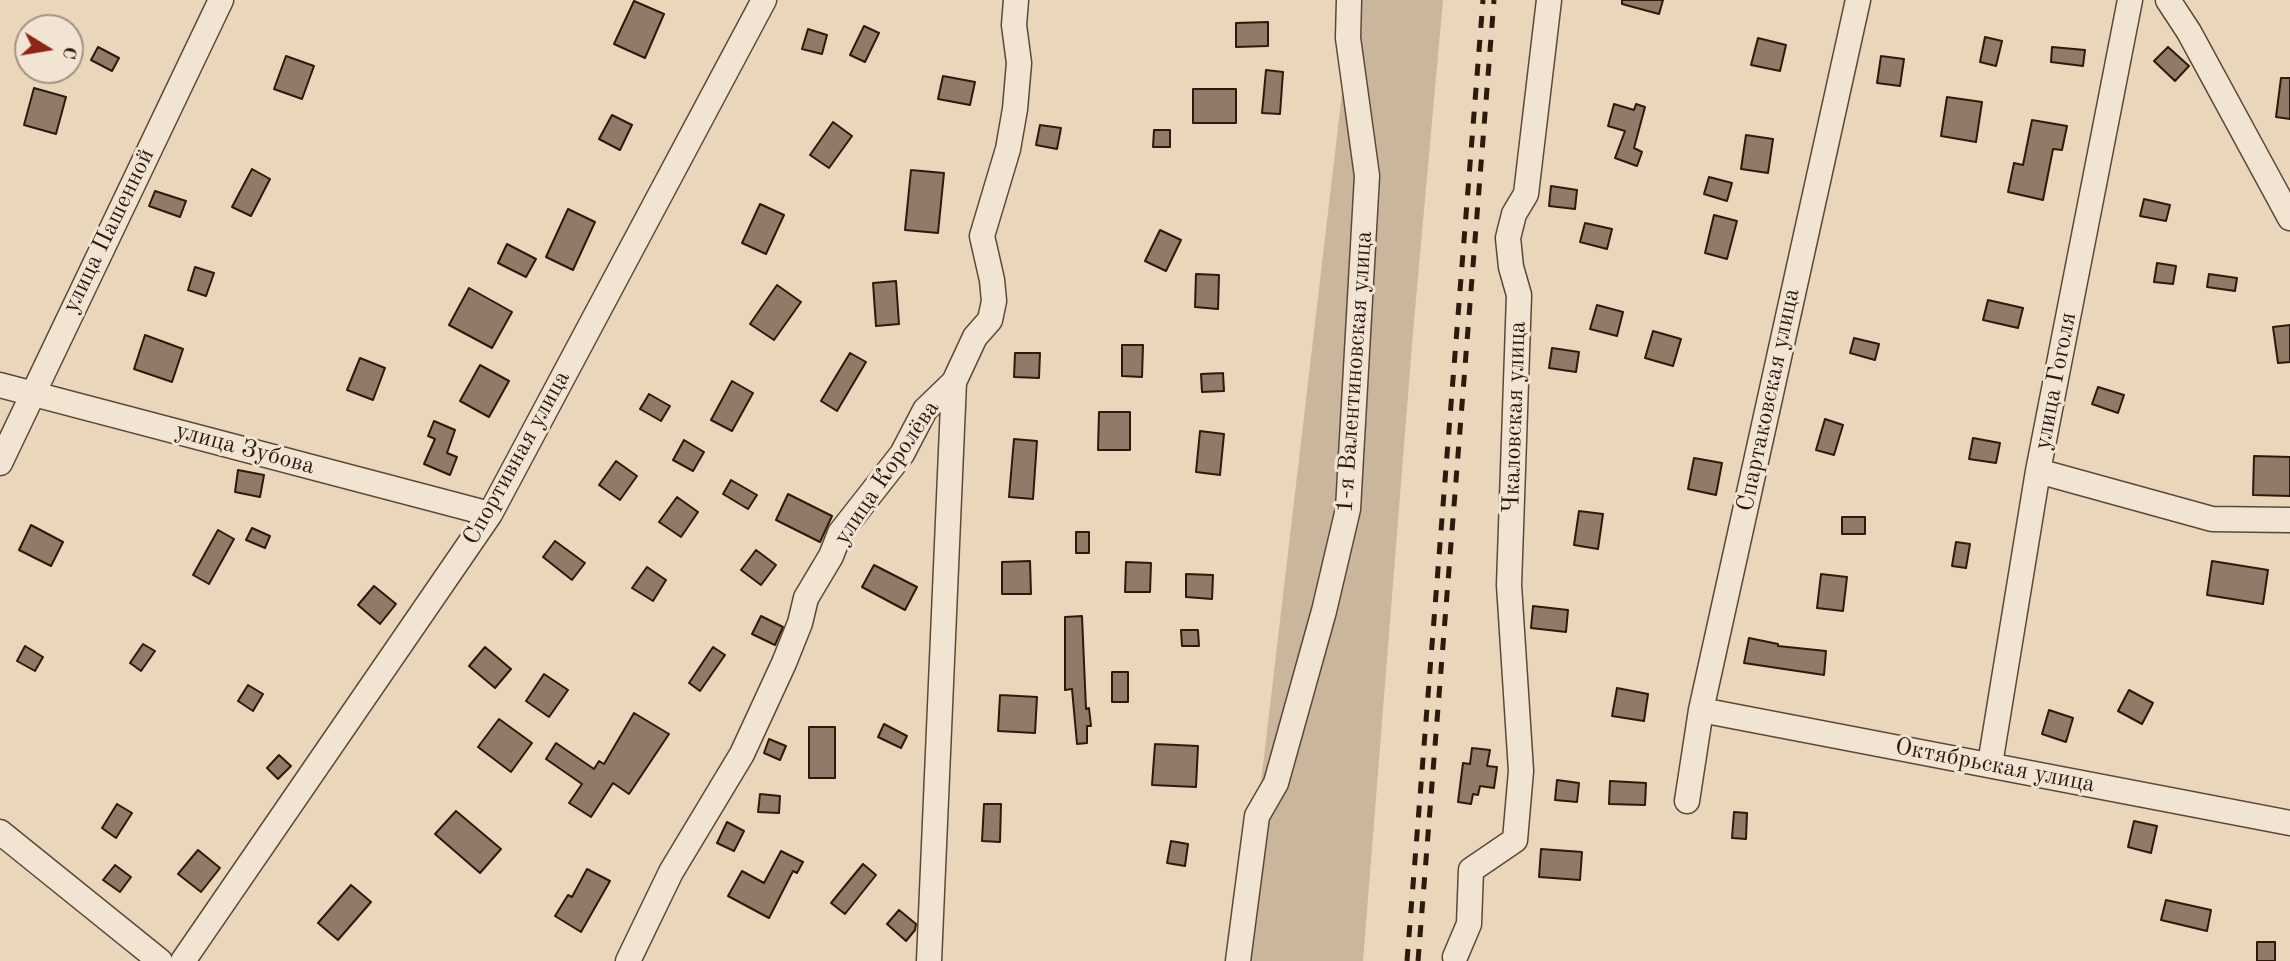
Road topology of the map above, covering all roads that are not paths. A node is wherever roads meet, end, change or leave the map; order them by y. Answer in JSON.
{"nodes":[{"id":1,"x":221,"y":0,"type":"edge"},
{"id":2,"x":764,"y":0,"type":"edge"},
{"id":3,"x":1016,"y":0,"type":"edge"},
{"id":4,"x":1349,"y":0,"type":"edge"},
{"id":5,"x":1549,"y":0,"type":"edge"},
{"id":6,"x":1858,"y":0,"type":"edge"},
{"id":7,"x":2130,"y":0,"type":"edge"},
{"id":8,"x":2168,"y":0,"type":"edge"},
{"id":9,"x":2290,"y":218,"type":"edge"},
{"id":10,"x":954,"y":382,"type":"junction"},
{"id":11,"x":0,"y":385,"type":"edge"},
{"id":12,"x":32,"y":393,"type":"junction"},
{"id":13,"x":0,"y":463,"type":"edge"},
{"id":14,"x":2038,"y":471,"type":"junction"},
{"id":15,"x":490,"y":514,"type":"junction"},
{"id":16,"x":2290,"y":520,"type":"edge"},
{"id":17,"x":1700,"y":710,"type":"junction"},
{"id":18,"x":1990,"y":764,"type":"junction"},
{"id":19,"x":1687,"y":801,"type":"dead end"},
{"id":20,"x":2290,"y":824,"type":"edge"},
{"id":21,"x":0,"y":832,"type":"edge"},
{"id":22,"x":1455,"y":957,"type":"dead end"},
{"id":23,"x":160,"y":961,"type":"edge"},
{"id":24,"x":183,"y":961,"type":"edge"},
{"id":25,"x":628,"y":961,"type":"edge"},
{"id":26,"x":929,"y":961,"type":"edge"},
{"id":27,"x":1238,"y":961,"type":"edge"}],
"edges":[{"from":1,"to":12,"type":"street","name":"улица Пашенной"},
{"from":2,"to":15,"type":"street","name":"Спортивная улица"},
{"from":3,"to":10,"type":"street","name":"улица Королёва"},
{"from":4,"to":27,"type":"street","name":"1-я Валентиновская улица"},
{"from":5,"to":22,"type":"street","name":"Чкаловская улица"},
{"from":6,"to":17,"type":"street","name":"Спартаковская улица"},
{"from":7,"to":14,"type":"street","name":"улица Гоголя"},
{"from":8,"to":9,"type":"street"},
{"from":10,"to":25,"type":"street","name":"улица Королёва"},
{"from":10,"to":26,"type":"street"},
{"from":11,"to":12,"type":"street","name":"улица Зубова"},
{"from":12,"to":13,"type":"street","name":"улица Пашенной"},
{"from":12,"to":15,"type":"street","name":"улица Зубова"},
{"from":14,"to":16,"type":"street"},
{"from":14,"to":18,"type":"street","name":"улица Гоголя"},
{"from":15,"to":24,"type":"street","name":"Спортивная улица"},
{"from":17,"to":18,"type":"street","name":"Октябрьская улица"},
{"from":17,"to":19,"type":"street","name":"Спартаковская улица"},
{"from":18,"to":20,"type":"street","name":"Октябрьская улица"},
{"from":21,"to":23,"type":"street"}]}
